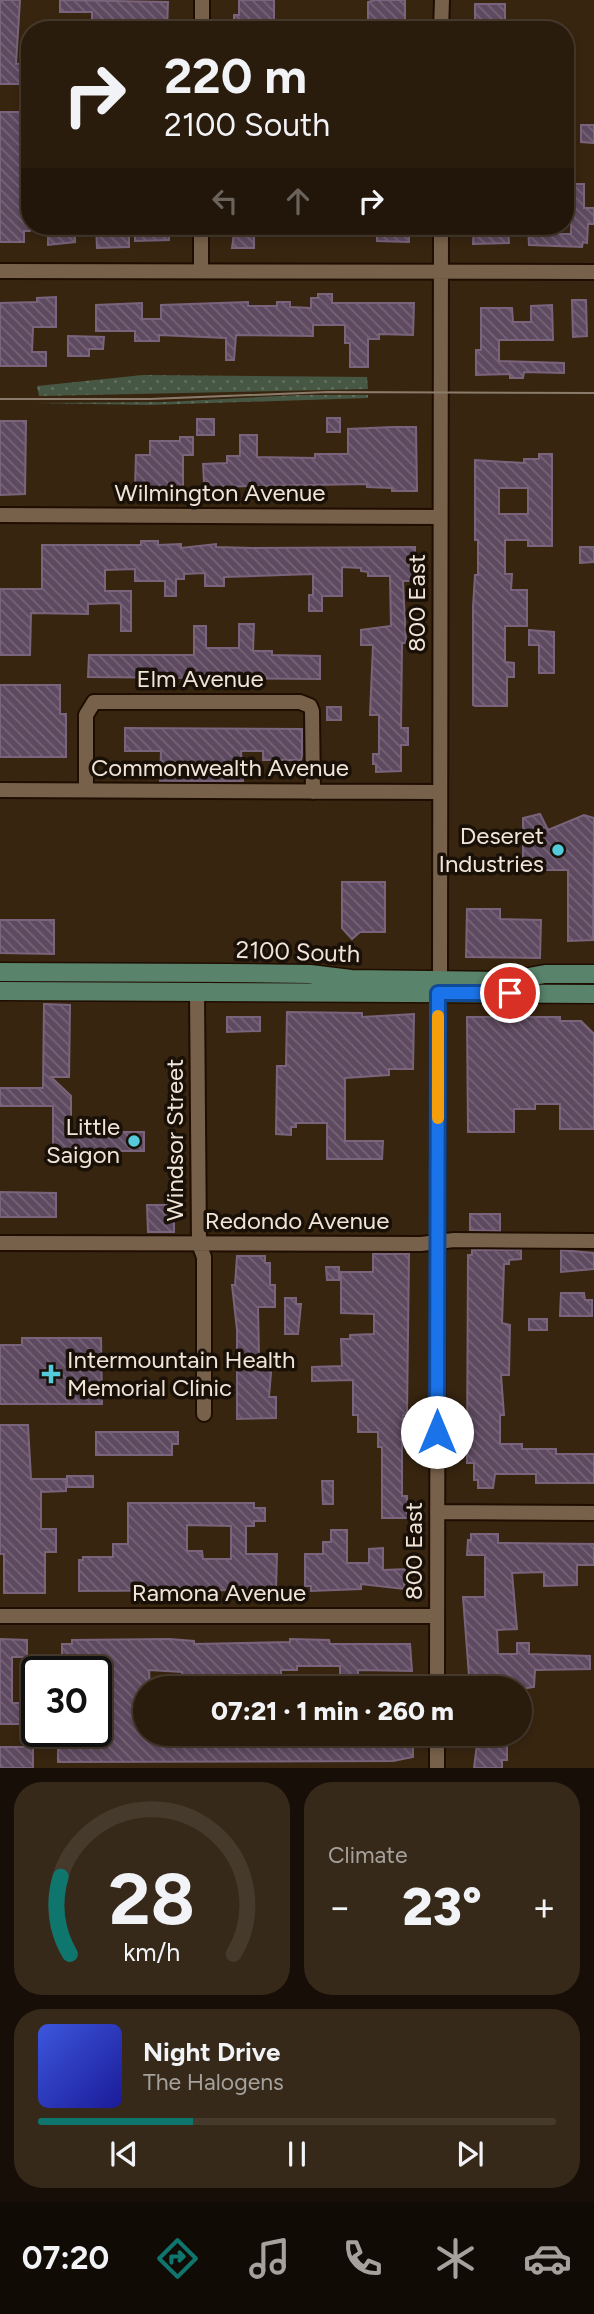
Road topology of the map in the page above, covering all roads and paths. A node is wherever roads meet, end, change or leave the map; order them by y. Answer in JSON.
{"nodes":[{"id":1,"x":202,"y":0,"type":"edge"},
{"id":2,"x":442,"y":0,"type":"edge"},
{"id":3,"x":202,"y":21,"type":"edge"},
{"id":4,"x":442,"y":21,"type":"edge"},
{"id":5,"x":201,"y":235,"type":"edge"},
{"id":6,"x":441,"y":235,"type":"edge"},
{"id":7,"x":0,"y":271,"type":"edge"},
{"id":8,"x":201,"y":271,"type":"junction"},
{"id":9,"x":441,"y":272,"type":"junction"},
{"id":10,"x":594,"y":272,"type":"edge"},
{"id":11,"x":0,"y":515,"type":"edge"},
{"id":12,"x":440,"y":517,"type":"junction"},
{"id":13,"x":0,"y":790,"type":"edge"},
{"id":14,"x":86,"y":790,"type":"junction"},
{"id":15,"x":313,"y":792,"type":"junction"},
{"id":16,"x":439,"y":792,"type":"junction"},
{"id":17,"x":0,"y":972,"type":"edge"},
{"id":18,"x":594,"y":974,"type":"edge"},
{"id":19,"x":197,"y":982,"type":"junction"},
{"id":20,"x":439,"y":987,"type":"junction"},
{"id":21,"x":0,"y":991,"type":"edge"},
{"id":22,"x":594,"y":994,"type":"edge"},
{"id":23,"x":594,"y":1241,"type":"edge"},
{"id":24,"x":437,"y":1243,"type":"junction"},
{"id":25,"x":0,"y":1244,"type":"edge"},
{"id":26,"x":199,"y":1244,"type":"junction"},
{"id":27,"x":204,"y":1414,"type":"dead end"},
{"id":28,"x":437,"y":1512,"type":"junction"},
{"id":29,"x":594,"y":1513,"type":"edge"},
{"id":30,"x":0,"y":1615,"type":"edge"},
{"id":31,"x":437,"y":1616,"type":"junction"},
{"id":32,"x":437,"y":1676,"type":"edge"},
{"id":33,"x":437,"y":1746,"type":"edge"},
{"id":34,"x":437,"y":1768,"type":"edge"}],
"edges":[{"from":1,"to":3,"type":"street"},
{"from":2,"to":4,"type":"street"},
{"from":5,"to":8,"type":"street"},
{"from":6,"to":9,"type":"street","name":"800 East"},
{"from":7,"to":8,"type":"street"},
{"from":8,"to":9,"type":"street"},
{"from":9,"to":10,"type":"street"},
{"from":9,"to":12,"type":"street","name":"800 East"},
{"from":11,"to":12,"type":"street","name":"Wilmington Avenue"},
{"from":12,"to":16,"type":"street","name":"800 East"},
{"from":13,"to":14,"type":"street","name":"Commonwealth Avenue"},
{"from":14,"to":15,"type":"street","name":"Commonwealth Avenue"},
{"from":14,"to":15,"type":"street","name":"Elm Avenue"},
{"from":15,"to":16,"type":"street","name":"Commonwealth Avenue"},
{"from":16,"to":20,"type":"street","name":"800 East"},
{"from":17,"to":19,"type":"main road","name":"2100 South"},
{"from":18,"to":20,"type":"main road","name":"2100 South"},
{"from":19,"to":20,"type":"main road","name":"2100 South"},
{"from":19,"to":20,"type":"main road","name":"2100 South"},
{"from":19,"to":21,"type":"main road"},
{"from":19,"to":26,"type":"street","name":"Windsor Street"},
{"from":20,"to":22,"type":"main road","name":"2100 South"},
{"from":20,"to":24,"type":"street","name":"800 East"},
{"from":23,"to":24,"type":"street","name":"Redondo Avenue"},
{"from":24,"to":26,"type":"street","name":"Redondo Avenue"},
{"from":24,"to":28,"type":"street","name":"800 East"},
{"from":25,"to":26,"type":"street","name":"Redondo Avenue"},
{"from":26,"to":27,"type":"street","name":"Windsor Street"},
{"from":28,"to":29,"type":"street"},
{"from":28,"to":31,"type":"street","name":"800 East"},
{"from":30,"to":31,"type":"street","name":"Ramona Avenue"},
{"from":31,"to":32,"type":"street","name":"800 East"},
{"from":33,"to":34,"type":"street"}]}
